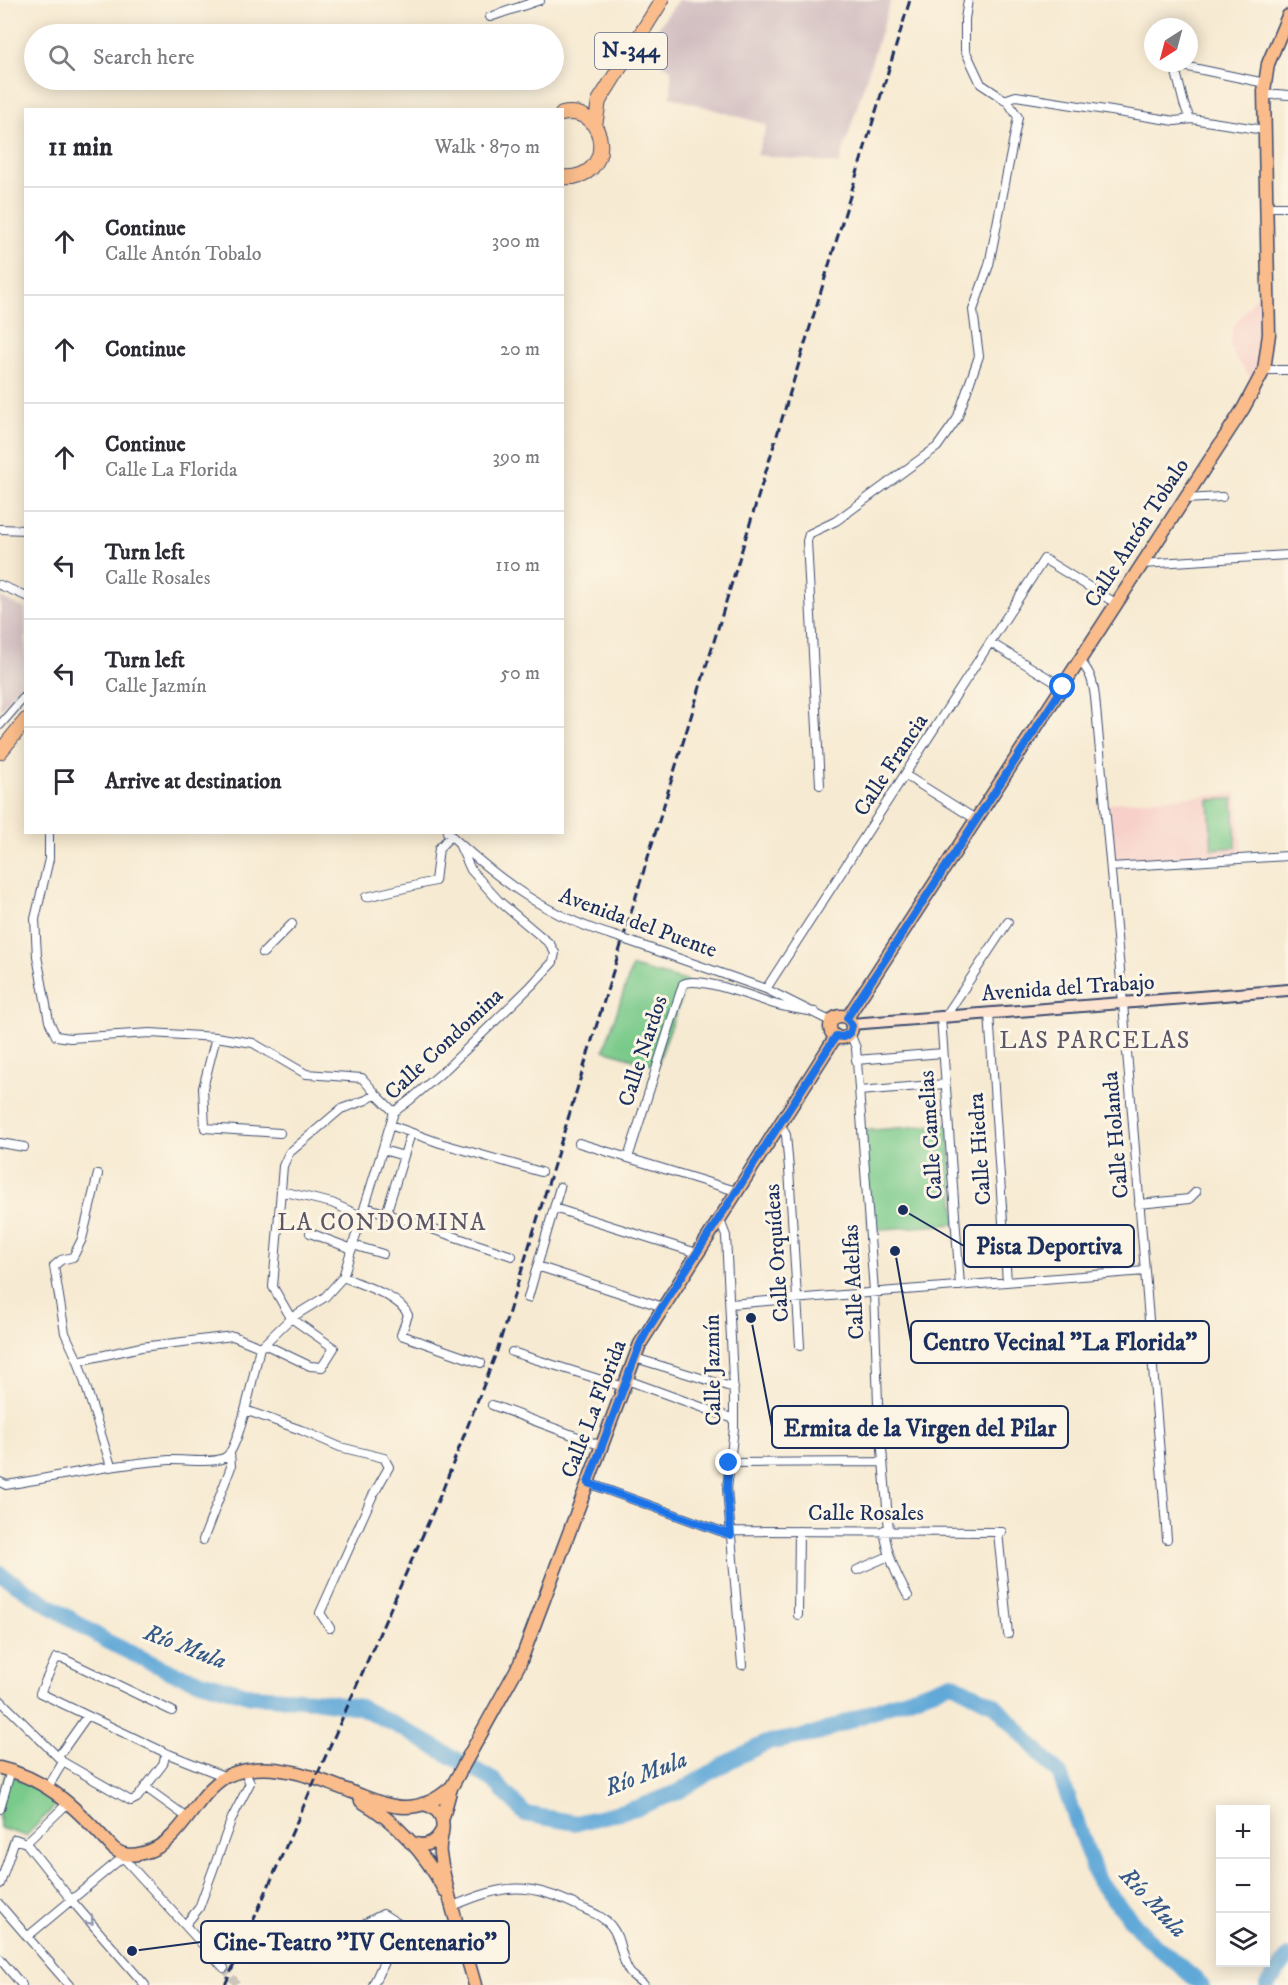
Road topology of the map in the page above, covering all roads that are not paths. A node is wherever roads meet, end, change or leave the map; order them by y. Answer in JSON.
{"nodes":[{"id":1,"x":540,"y":0,"type":"edge"},
{"id":2,"x":662,"y":0,"type":"edge"},
{"id":3,"x":968,"y":0,"type":"edge"},
{"id":4,"x":1288,"y":16,"type":"edge"},
{"id":5,"x":490,"y":17,"type":"dead end"},
{"id":6,"x":1198,"y":69,"type":"edge"},
{"id":7,"x":1176,"y":72,"type":"edge"},
{"id":8,"x":1265,"y":83,"type":"junction"},
{"id":9,"x":1288,"y":95,"type":"edge"},
{"id":10,"x":1264,"y":96,"type":"junction"},
{"id":11,"x":1004,"y":100,"type":"junction"},
{"id":12,"x":599,"y":101,"type":"junction"},
{"id":13,"x":569,"y":114,"type":"edge"},
{"id":14,"x":1190,"y":119,"type":"junction"},
{"id":15,"x":596,"y":126,"type":"junction"},
{"id":16,"x":1264,"y":130,"type":"junction"},
{"id":17,"x":565,"y":179,"type":"edge"},
{"id":18,"x":1266,"y":207,"type":"junction"},
{"id":19,"x":1288,"y":207,"type":"edge"},
{"id":20,"x":1264,"y":370,"type":"junction"},
{"id":21,"x":1288,"y":370,"type":"edge"},
{"id":22,"x":1222,"y":498,"type":"dead end"},
{"id":23,"x":1184,"y":499,"type":"junction"},
{"id":24,"x":0,"y":529,"type":"edge"},
{"id":25,"x":24,"y":530,"type":"edge"},
{"id":26,"x":1288,"y":555,"type":"edge"},
{"id":27,"x":1142,"y":564,"type":"junction"},
{"id":28,"x":0,"y":585,"type":"edge"},
{"id":29,"x":24,"y":595,"type":"edge"},
{"id":30,"x":1116,"y":604,"type":"junction"},
{"id":31,"x":991,"y":643,"type":"junction"},
{"id":32,"x":1080,"y":661,"type":"junction"},
{"id":33,"x":1063,"y":687,"type":"junction"},
{"id":34,"x":24,"y":697,"type":"edge"},
{"id":35,"x":24,"y":722,"type":"edge"},
{"id":36,"x":0,"y":725,"type":"edge"},
{"id":37,"x":0,"y":752,"type":"edge"},
{"id":38,"x":905,"y":775,"type":"junction"},
{"id":39,"x":820,"y":785,"type":"dead end"},
{"id":40,"x":977,"y":820,"type":"junction"},
{"id":41,"x":50,"y":834,"type":"edge"},
{"id":42,"x":449,"y":834,"type":"edge"},
{"id":43,"x":459,"y":844,"type":"junction"},
{"id":44,"x":1288,"y":856,"type":"edge"},
{"id":45,"x":1111,"y":867,"type":"junction"},
{"id":46,"x":366,"y":897,"type":"dead end"},
{"id":47,"x":1008,"y":922,"type":"dead end"},
{"id":48,"x":292,"y":924,"type":"dead end"},
{"id":49,"x":263,"y":953,"type":"dead end"},
{"id":50,"x":766,"y":989,"type":"junction"},
{"id":51,"x":1288,"y":990,"type":"edge"},
{"id":52,"x":1123,"y":1003,"type":"junction"},
{"id":53,"x":815,"y":1012,"type":"junction"},
{"id":54,"x":989,"y":1013,"type":"junction"},
{"id":55,"x":943,"y":1017,"type":"junction"},
{"id":56,"x":832,"y":1022,"type":"junction"},
{"id":57,"x":849,"y":1025,"type":"junction"},
{"id":58,"x":836,"y":1036,"type":"junction"},
{"id":59,"x":216,"y":1037,"type":"junction"},
{"id":60,"x":943,"y":1053,"type":"junction"},
{"id":61,"x":856,"y":1060,"type":"junction"},
{"id":62,"x":945,"y":1084,"type":"junction"},
{"id":63,"x":859,"y":1090,"type":"junction"},
{"id":64,"x":376,"y":1094,"type":"junction"},
{"id":65,"x":394,"y":1112,"type":"junction"},
{"id":66,"x":780,"y":1123,"type":"junction"},
{"id":67,"x":390,"y":1125,"type":"junction"},
{"id":68,"x":280,"y":1133,"type":"dead end"},
{"id":69,"x":411,"y":1133,"type":"junction"},
{"id":70,"x":0,"y":1143,"type":"edge"},
{"id":71,"x":579,"y":1143,"type":"dead end"},
{"id":72,"x":24,"y":1147,"type":"dead end"},
{"id":73,"x":383,"y":1150,"type":"junction"},
{"id":74,"x":404,"y":1156,"type":"junction"},
{"id":75,"x":628,"y":1158,"type":"junction"},
{"id":76,"x":541,"y":1172,"type":"dead end"},
{"id":77,"x":98,"y":1174,"type":"dead end"},
{"id":78,"x":560,"y":1187,"type":"dead end"},
{"id":79,"x":281,"y":1191,"type":"junction"},
{"id":80,"x":736,"y":1191,"type":"junction"},
{"id":81,"x":1196,"y":1192,"type":"dead end"},
{"id":82,"x":1139,"y":1204,"type":"junction"},
{"id":83,"x":366,"y":1207,"type":"junction"},
{"id":84,"x":554,"y":1208,"type":"junction"},
{"id":85,"x":387,"y":1214,"type":"junction"},
{"id":86,"x":363,"y":1217,"type":"junction"},
{"id":87,"x":719,"y":1218,"type":"junction"},
{"id":88,"x":310,"y":1233,"type":"dead end"},
{"id":89,"x":353,"y":1247,"type":"junction"},
{"id":90,"x":697,"y":1253,"type":"junction"},
{"id":91,"x":383,"y":1254,"type":"dead end"},
{"id":92,"x":512,"y":1256,"type":"dead end"},
{"id":93,"x":537,"y":1266,"type":"junction"},
{"id":94,"x":1145,"y":1271,"type":"junction"},
{"id":95,"x":343,"y":1277,"type":"junction"},
{"id":96,"x":1007,"y":1282,"type":"junction"},
{"id":97,"x":960,"y":1286,"type":"junction"},
{"id":98,"x":874,"y":1293,"type":"junction"},
{"id":99,"x":528,"y":1298,"type":"dead end"},
{"id":100,"x":798,"y":1298,"type":"junction"},
{"id":101,"x":730,"y":1304,"type":"junction"},
{"id":102,"x":663,"y":1307,"type":"junction"},
{"id":103,"x":291,"y":1318,"type":"junction"},
{"id":104,"x":262,"y":1346,"type":"junction"},
{"id":105,"x":800,"y":1346,"type":"dead end"},
{"id":106,"x":512,"y":1352,"type":"dead end"},
{"id":107,"x":635,"y":1358,"type":"junction"},
{"id":108,"x":78,"y":1361,"type":"junction"},
{"id":109,"x":481,"y":1363,"type":"dead end"},
{"id":110,"x":625,"y":1384,"type":"junction"},
{"id":111,"x":734,"y":1388,"type":"junction"},
{"id":112,"x":492,"y":1405,"type":"dead end"},
{"id":113,"x":245,"y":1410,"type":"junction"},
{"id":114,"x":734,"y":1419,"type":"junction"},
{"id":115,"x":602,"y":1446,"type":"junction"},
{"id":116,"x":230,"y":1452,"type":"junction"},
{"id":117,"x":883,"y":1462,"type":"junction"},
{"id":118,"x":729,"y":1463,"type":"junction"},
{"id":119,"x":111,"y":1466,"type":"junction"},
{"id":120,"x":0,"y":1482,"type":"edge"},
{"id":121,"x":588,"y":1483,"type":"junction"},
{"id":122,"x":886,"y":1530,"type":"junction"},
{"id":123,"x":800,"y":1531,"type":"junction"},
{"id":124,"x":731,"y":1533,"type":"junction"},
{"id":125,"x":1167,"y":1539,"type":"dead end"},
{"id":126,"x":203,"y":1540,"type":"dead end"},
{"id":127,"x":889,"y":1556,"type":"junction"},
{"id":128,"x":857,"y":1570,"type":"dead end"},
{"id":129,"x":908,"y":1596,"type":"dead end"},
{"id":130,"x":798,"y":1615,"type":"dead end"},
{"id":131,"x":330,"y":1628,"type":"dead end"},
{"id":132,"x":1008,"y":1634,"type":"dead end"},
{"id":133,"x":742,"y":1665,"type":"dead end"},
{"id":134,"x":0,"y":1700,"type":"edge"},
{"id":135,"x":172,"y":1711,"type":"dead end"},
{"id":136,"x":87,"y":1716,"type":"junction"},
{"id":137,"x":166,"y":1753,"type":"junction"},
{"id":138,"x":61,"y":1760,"type":"junction"},
{"id":139,"x":5,"y":1769,"type":"edge"},
{"id":140,"x":244,"y":1770,"type":"junction"},
{"id":141,"x":225,"y":1777,"type":"junction"},
{"id":142,"x":48,"y":1787,"type":"junction"},
{"id":143,"x":145,"y":1787,"type":"junction"},
{"id":144,"x":336,"y":1787,"type":"junction"},
{"id":145,"x":451,"y":1788,"type":"junction"},
{"id":146,"x":69,"y":1802,"type":"junction"},
{"id":147,"x":417,"y":1805,"type":"junction"},
{"id":148,"x":0,"y":1809,"type":"edge"},
{"id":149,"x":188,"y":1818,"type":"junction"},
{"id":150,"x":442,"y":1826,"type":"junction"},
{"id":151,"x":406,"y":1838,"type":"junction"},
{"id":152,"x":26,"y":1843,"type":"junction"},
{"id":153,"x":121,"y":1855,"type":"junction"},
{"id":154,"x":0,"y":1884,"type":"edge"},
{"id":155,"x":451,"y":1900,"type":"junction"},
{"id":156,"x":72,"y":1901,"type":"junction"},
{"id":157,"x":0,"y":1905,"type":"edge"},
{"id":158,"x":185,"y":1925,"type":"junction"},
{"id":159,"x":27,"y":1937,"type":"junction"},
{"id":160,"x":320,"y":1947,"type":"dead end"},
{"id":161,"x":0,"y":1959,"type":"edge"},
{"id":162,"x":224,"y":1968,"type":"tunnel mouth"},
{"id":163,"x":22,"y":1985,"type":"edge"},
{"id":164,"x":69,"y":1985,"type":"edge"},
{"id":165,"x":145,"y":1985,"type":"edge"},
{"id":166,"x":373,"y":1985,"type":"edge"},
{"id":167,"x":475,"y":1985,"type":"edge"},
{"id":168,"x":644,"y":1985,"type":"edge"}],
"edges":[{"from":1,"to":5,"type":"street"},
{"from":2,"to":12,"type":"highway","number":"N-344"},
{"from":3,"to":11,"type":"street"},
{"from":4,"to":8,"type":"main road","name":"Calle Antón Tobalo"},
{"from":6,"to":8,"type":"street"},
{"from":7,"to":14,"type":"street"},
{"from":8,"to":10,"type":"main road","name":"Calle Antón Tobalo"},
{"from":9,"to":10,"type":"street"},
{"from":10,"to":16,"type":"main road","name":"Calle Antón Tobalo"},
{"from":11,"to":14,"type":"street"},
{"from":11,"to":39,"type":"street"},
{"from":12,"to":13,"type":"highway","number":"N-344"},
{"from":12,"to":15,"type":"highway","number":"N-344"},
{"from":13,"to":15,"type":"highway","number":"N-344"},
{"from":14,"to":16,"type":"street"},
{"from":15,"to":17,"type":"highway","number":"N-344"},
{"from":16,"to":18,"type":"main road","name":"Calle Antón Tobalo"},
{"from":18,"to":19,"type":"street"},
{"from":18,"to":20,"type":"main road","name":"Calle Antón Tobalo"},
{"from":20,"to":21,"type":"street"},
{"from":20,"to":23,"type":"main road","name":"Calle Antón Tobalo"},
{"from":22,"to":23,"type":"street"},
{"from":23,"to":27,"type":"main road","name":"Calle Antón Tobalo"},
{"from":24,"to":25,"type":"street"},
{"from":26,"to":27,"type":"street"},
{"from":27,"to":30,"type":"main road","name":"Calle Antón Tobalo"},
{"from":28,"to":29,"type":"street"},
{"from":30,"to":31,"type":"street","name":"Calle Francia"},
{"from":30,"to":32,"type":"main road","name":"Calle Antón Tobalo"},
{"from":31,"to":33,"type":"street"},
{"from":31,"to":38,"type":"street","name":"Calle Francia"},
{"from":32,"to":33,"type":"main road","name":"Calle Antón Tobalo"},
{"from":32,"to":45,"type":"street","name":"Calle Holanda"},
{"from":33,"to":40,"type":"main road","name":"Calle Antón Tobalo"},
{"from":34,"to":36,"type":"street"},
{"from":35,"to":37,"type":"highway"},
{"from":38,"to":40,"type":"street"},
{"from":38,"to":50,"type":"street","name":"Calle Francia"},
{"from":40,"to":57,"type":"main road","name":"Calle Antón Tobalo"},
{"from":41,"to":59,"type":"street"},
{"from":42,"to":43,"type":"street","name":"Avenida del Puente"},
{"from":42,"to":46,"type":"street"},
{"from":43,"to":50,"type":"street","name":"Avenida del Puente","bridge":true},
{"from":43,"to":65,"type":"street","name":"Calle Condomina"},
{"from":44,"to":45,"type":"street"},
{"from":45,"to":52,"type":"street","name":"Calle Holanda"},
{"from":47,"to":55,"type":"street"},
{"from":48,"to":49,"type":"street"},
{"from":50,"to":53,"type":"street","name":"Avenida del Puente"},
{"from":51,"to":52,"type":"street","name":"Avenida del Trabajo"},
{"from":52,"to":54,"type":"street","name":"Avenida del Trabajo"},
{"from":52,"to":82,"type":"street","name":"Calle Holanda"},
{"from":53,"to":56,"type":"street","name":"Avenida del Puente"},
{"from":53,"to":75,"type":"street","name":"Calle Nardos"},
{"from":54,"to":55,"type":"street","name":"Avenida del Trabajo"},
{"from":54,"to":96,"type":"street","name":"Calle Hiedra"},
{"from":55,"to":57,"type":"street","name":"Avenida del Trabajo"},
{"from":55,"to":60,"type":"street","name":"Calle Camelias"},
{"from":56,"to":57,"type":"main road"},
{"from":56,"to":58,"type":"main road"},
{"from":57,"to":58,"type":"main road"},
{"from":57,"to":61,"type":"street","name":"Calle Adelfas"},
{"from":58,"to":66,"type":"main road","name":"Calle La Florida"},
{"from":59,"to":64,"type":"street"},
{"from":59,"to":68,"type":"street"},
{"from":60,"to":61,"type":"street"},
{"from":60,"to":62,"type":"street","name":"Calle Camelias"},
{"from":61,"to":63,"type":"street","name":"Calle Adelfas"},
{"from":62,"to":63,"type":"street"},
{"from":62,"to":97,"type":"street","name":"Calle Camelias"},
{"from":63,"to":98,"type":"street","name":"Calle Adelfas"},
{"from":64,"to":65,"type":"street"},
{"from":64,"to":79,"type":"street"},
{"from":65,"to":67,"type":"street","name":"Calle Condomina"},
{"from":66,"to":80,"type":"main road","name":"Calle La Florida"},
{"from":66,"to":100,"type":"street","name":"Calle Orquídeas"},
{"from":67,"to":69,"type":"street"},
{"from":67,"to":73,"type":"street","name":"Calle Condomina"},
{"from":69,"to":74,"type":"street"},
{"from":69,"to":76,"type":"street"},
{"from":70,"to":72,"type":"street"},
{"from":71,"to":75,"type":"street"},
{"from":73,"to":74,"type":"street"},
{"from":73,"to":83,"type":"street","name":"Calle Condomina"},
{"from":74,"to":85,"type":"street"},
{"from":75,"to":80,"type":"street"},
{"from":77,"to":108,"type":"street"},
{"from":78,"to":84,"type":"street"},
{"from":79,"to":86,"type":"street"},
{"from":79,"to":103,"type":"street"},
{"from":80,"to":87,"type":"main road","name":"Calle La Florida"},
{"from":81,"to":82,"type":"street"},
{"from":82,"to":94,"type":"street","name":"Calle Holanda"},
{"from":83,"to":85,"type":"street"},
{"from":83,"to":86,"type":"street","name":"Calle Condomina"},
{"from":84,"to":90,"type":"street"},
{"from":84,"to":93,"type":"street"},
{"from":85,"to":92,"type":"street"},
{"from":86,"to":89,"type":"street","name":"Calle Condomina"},
{"from":87,"to":90,"type":"main road","name":"Calle La Florida"},
{"from":87,"to":101,"type":"street","name":"Calle Jazmín"},
{"from":88,"to":89,"type":"street"},
{"from":89,"to":91,"type":"street"},
{"from":89,"to":95,"type":"street","name":"Calle Condomina"},
{"from":90,"to":102,"type":"main road","name":"Calle La Florida"},
{"from":93,"to":99,"type":"street"},
{"from":93,"to":102,"type":"street"},
{"from":94,"to":96,"type":"street"},
{"from":94,"to":125,"type":"street","name":"Calle Holanda"},
{"from":95,"to":103,"type":"street","name":"Calle Condomina"},
{"from":95,"to":109,"type":"street"},
{"from":96,"to":97,"type":"street"},
{"from":97,"to":98,"type":"street"},
{"from":98,"to":100,"type":"street"},
{"from":98,"to":117,"type":"street","name":"Calle Adelfas"},
{"from":100,"to":101,"type":"street"},
{"from":100,"to":105,"type":"street","name":"Calle Orquídeas"},
{"from":101,"to":111,"type":"street","name":"Calle Jazmín"},
{"from":102,"to":107,"type":"main road","name":"Calle La Florida"},
{"from":103,"to":104,"type":"street","name":"Calle Condomina"},
{"from":103,"to":104,"type":"street"},
{"from":104,"to":108,"type":"street"},
{"from":104,"to":113,"type":"street"},
{"from":106,"to":110,"type":"street"},
{"from":107,"to":110,"type":"main road","name":"Calle La Florida"},
{"from":107,"to":111,"type":"street"},
{"from":108,"to":119,"type":"street"},
{"from":110,"to":114,"type":"street"},
{"from":110,"to":115,"type":"main road","name":"Calle La Florida"},
{"from":111,"to":114,"type":"street","name":"Calle Jazmín"},
{"from":112,"to":115,"type":"street"},
{"from":113,"to":116,"type":"street"},
{"from":113,"to":131,"type":"street"},
{"from":114,"to":118,"type":"street","name":"Calle Jazmín"},
{"from":115,"to":121,"type":"main road","name":"Calle La Florida"},
{"from":116,"to":119,"type":"street"},
{"from":116,"to":126,"type":"street"},
{"from":117,"to":118,"type":"street"},
{"from":117,"to":122,"type":"street","name":"Calle Adelfas"},
{"from":118,"to":124,"type":"street","name":"Calle Jazmín"},
{"from":119,"to":120,"type":"street"},
{"from":121,"to":124,"type":"street","name":"Calle Rosales"},
{"from":121,"to":145,"type":"main road","name":"Calle La Florida"},
{"from":122,"to":123,"type":"street","name":"Calle Rosales"},
{"from":122,"to":127,"type":"street","name":"Calle Adelfas"},
{"from":122,"to":132,"type":"street","name":"Calle Rosales"},
{"from":123,"to":124,"type":"street","name":"Calle Rosales"},
{"from":123,"to":130,"type":"street"},
{"from":124,"to":133,"type":"street","name":"Calle Jazmín"},
{"from":127,"to":128,"type":"street"},
{"from":127,"to":129,"type":"street","name":"Calle Adelfas"},
{"from":134,"to":138,"type":"street"},
{"from":135,"to":136,"type":"street"},
{"from":136,"to":137,"type":"street"},
{"from":136,"to":138,"type":"street"},
{"from":137,"to":141,"type":"street"},
{"from":137,"to":143,"type":"street"},
{"from":138,"to":142,"type":"street"},
{"from":138,"to":143,"type":"street"},
{"from":139,"to":142,"type":"main road"},
{"from":139,"to":148,"type":"street"},
{"from":140,"to":141,"type":"main road"},
{"from":140,"to":144,"type":"main road"},
{"from":140,"to":158,"type":"street"},
{"from":141,"to":149,"type":"main road"},
{"from":142,"to":146,"type":"main road"},
{"from":143,"to":149,"type":"street"},
{"from":144,"to":147,"type":"main road"},
{"from":144,"to":151,"type":"main road"},
{"from":145,"to":147,"type":"main road"},
{"from":145,"to":150,"type":"main road","name":"Calle La Florida"},
{"from":146,"to":152,"type":"street"},
{"from":146,"to":153,"type":"main road"},
{"from":147,"to":150,"type":"main road"},
{"from":147,"to":151,"type":"main road"},
{"from":149,"to":153,"type":"main road"},
{"from":150,"to":151,"type":"main road"},
{"from":150,"to":155,"type":"main road","name":"Calle La Florida"},
{"from":151,"to":155,"type":"main road"},
{"from":152,"to":154,"type":"street"},
{"from":152,"to":156,"type":"street"},
{"from":153,"to":156,"type":"street"},
{"from":153,"to":158,"type":"street"},
{"from":155,"to":167,"type":"main road"},
{"from":155,"to":168,"type":"street"},
{"from":156,"to":159,"type":"street"},
{"from":156,"to":165,"type":"street","one_way":true},
{"from":157,"to":159,"type":"street"},
{"from":158,"to":162,"type":"street"},
{"from":159,"to":164,"type":"street"},
{"from":160,"to":166,"type":"street"},
{"from":161,"to":163,"type":"street"}]}
